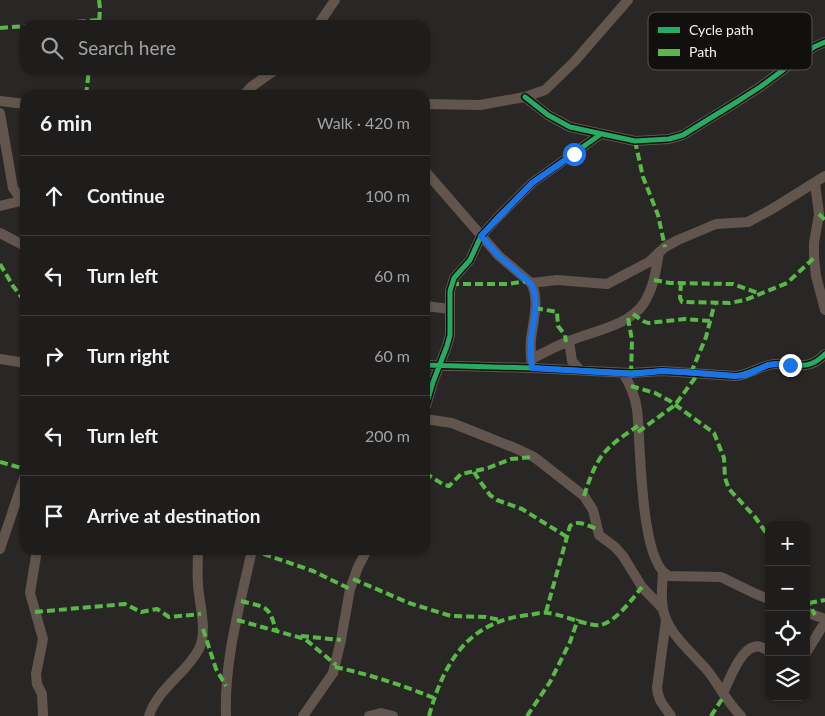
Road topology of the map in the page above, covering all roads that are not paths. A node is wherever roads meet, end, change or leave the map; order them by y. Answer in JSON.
{"nodes":[{"id":1,"x":335,"y":0,"type":"edge"},
{"id":2,"x":628,"y":0,"type":"edge"},
{"id":3,"x":321,"y":20,"type":"edge"},
{"id":4,"x":825,"y":42,"type":"edge"},
{"id":5,"x":812,"y":49,"type":"edge"},
{"id":6,"x":781,"y":70,"type":"edge"},
{"id":7,"x":268,"y":75,"type":"edge"},
{"id":8,"x":248,"y":90,"type":"edge"},
{"id":9,"x":525,"y":97,"type":"junction"},
{"id":10,"x":0,"y":101,"type":"edge"},
{"id":11,"x":20,"y":103,"type":"edge"},
{"id":12,"x":430,"y":104,"type":"edge"},
{"id":13,"x":0,"y":114,"type":"edge"},
{"id":14,"x":601,"y":134,"type":"junction"},
{"id":15,"x":825,"y":176,"type":"edge"},
{"id":16,"x":430,"y":177,"type":"edge"},
{"id":17,"x":814,"y":183,"type":"junction"},
{"id":18,"x":20,"y":196,"type":"edge"},
{"id":19,"x":20,"y":201,"type":"edge"},
{"id":20,"x":0,"y":206,"type":"edge"},
{"id":21,"x":0,"y":233,"type":"edge"},
{"id":22,"x":481,"y":236,"type":"junction"},
{"id":23,"x":20,"y":243,"type":"edge"},
{"id":24,"x":659,"y":252,"type":"junction"},
{"id":25,"x":531,"y":284,"type":"junction"},
{"id":26,"x":430,"y":307,"type":"edge"},
{"id":27,"x":450,"y":309,"type":"junction"},
{"id":28,"x":825,"y":310,"type":"edge"},
{"id":29,"x":569,"y":341,"type":"junction"},
{"id":30,"x":825,"y":354,"type":"edge"},
{"id":31,"x":0,"y":359,"type":"edge"},
{"id":32,"x":20,"y":362,"type":"edge"},
{"id":33,"x":532,"y":363,"type":"junction"},
{"id":34,"x":430,"y":365,"type":"edge"},
{"id":35,"x":438,"y":366,"type":"junction"},
{"id":36,"x":580,"y":370,"type":"junction"},
{"id":37,"x":623,"y":373,"type":"junction"},
{"id":38,"x":430,"y":393,"type":"edge"},
{"id":39,"x":430,"y":420,"type":"edge"},
{"id":40,"x":20,"y":490,"type":"edge"},
{"id":41,"x":0,"y":549,"type":"edge"},
{"id":42,"x":36,"y":555,"type":"edge"},
{"id":43,"x":198,"y":555,"type":"edge"},
{"id":44,"x":251,"y":555,"type":"edge"},
{"id":45,"x":364,"y":555,"type":"edge"},
{"id":46,"x":663,"y":574,"type":"junction"},
{"id":47,"x":765,"y":597,"type":"edge"},
{"id":48,"x":663,"y":609,"type":"junction"},
{"id":49,"x":810,"y":614,"type":"edge"},
{"id":50,"x":666,"y":620,"type":"junction"},
{"id":51,"x":825,"y":621,"type":"edge"},
{"id":52,"x":810,"y":646,"type":"edge"},
{"id":53,"x":765,"y":649,"type":"edge"},
{"id":54,"x":723,"y":694,"type":"junction"},
{"id":55,"x":306,"y":715,"type":"edge"},
{"id":56,"x":43,"y":716,"type":"edge"},
{"id":57,"x":149,"y":716,"type":"edge"},
{"id":58,"x":226,"y":716,"type":"edge"},
{"id":59,"x":369,"y":716,"type":"edge"},
{"id":60,"x":393,"y":716,"type":"edge"},
{"id":61,"x":671,"y":716,"type":"edge"},
{"id":62,"x":741,"y":716,"type":"edge"}],
"edges":[{"from":1,"to":3,"type":"street"},
{"from":2,"to":9,"type":"street"},
{"from":4,"to":5,"type":"street"},
{"from":6,"to":14,"type":"street"},
{"from":7,"to":8,"type":"street"},
{"from":9,"to":12,"type":"street"},
{"from":9,"to":14,"type":"street"},
{"from":10,"to":11,"type":"street"},
{"from":13,"to":18,"type":"street"},
{"from":14,"to":22,"type":"street"},
{"from":15,"to":17,"type":"street"},
{"from":16,"to":22,"type":"street"},
{"from":17,"to":24,"type":"street"},
{"from":17,"to":28,"type":"street"},
{"from":19,"to":20,"type":"street"},
{"from":21,"to":23,"type":"street"},
{"from":22,"to":25,"type":"street"},
{"from":22,"to":27,"type":"street"},
{"from":24,"to":25,"type":"street"},
{"from":24,"to":29,"type":"street"},
{"from":25,"to":33,"type":"street"},
{"from":26,"to":27,"type":"street"},
{"from":27,"to":35,"type":"street"},
{"from":29,"to":33,"type":"street"},
{"from":29,"to":36,"type":"street"},
{"from":30,"to":37,"type":"street"},
{"from":31,"to":32,"type":"street"},
{"from":33,"to":35,"type":"street"},
{"from":33,"to":36,"type":"street"},
{"from":34,"to":35,"type":"street"},
{"from":35,"to":38,"type":"street"},
{"from":36,"to":37,"type":"street"},
{"from":37,"to":46,"type":"street"},
{"from":39,"to":48,"type":"street"},
{"from":40,"to":41,"type":"street"},
{"from":42,"to":56,"type":"street"},
{"from":43,"to":57,"type":"street"},
{"from":44,"to":58,"type":"street"},
{"from":45,"to":55,"type":"street"},
{"from":46,"to":47,"type":"street"},
{"from":46,"to":48,"type":"street"},
{"from":48,"to":50,"type":"street"},
{"from":49,"to":51,"type":"street"},
{"from":50,"to":54,"type":"street"},
{"from":50,"to":61,"type":"street"},
{"from":51,"to":52,"type":"street"},
{"from":53,"to":54,"type":"street"},
{"from":54,"to":62,"type":"street"},
{"from":59,"to":60,"type":"street"}]}
